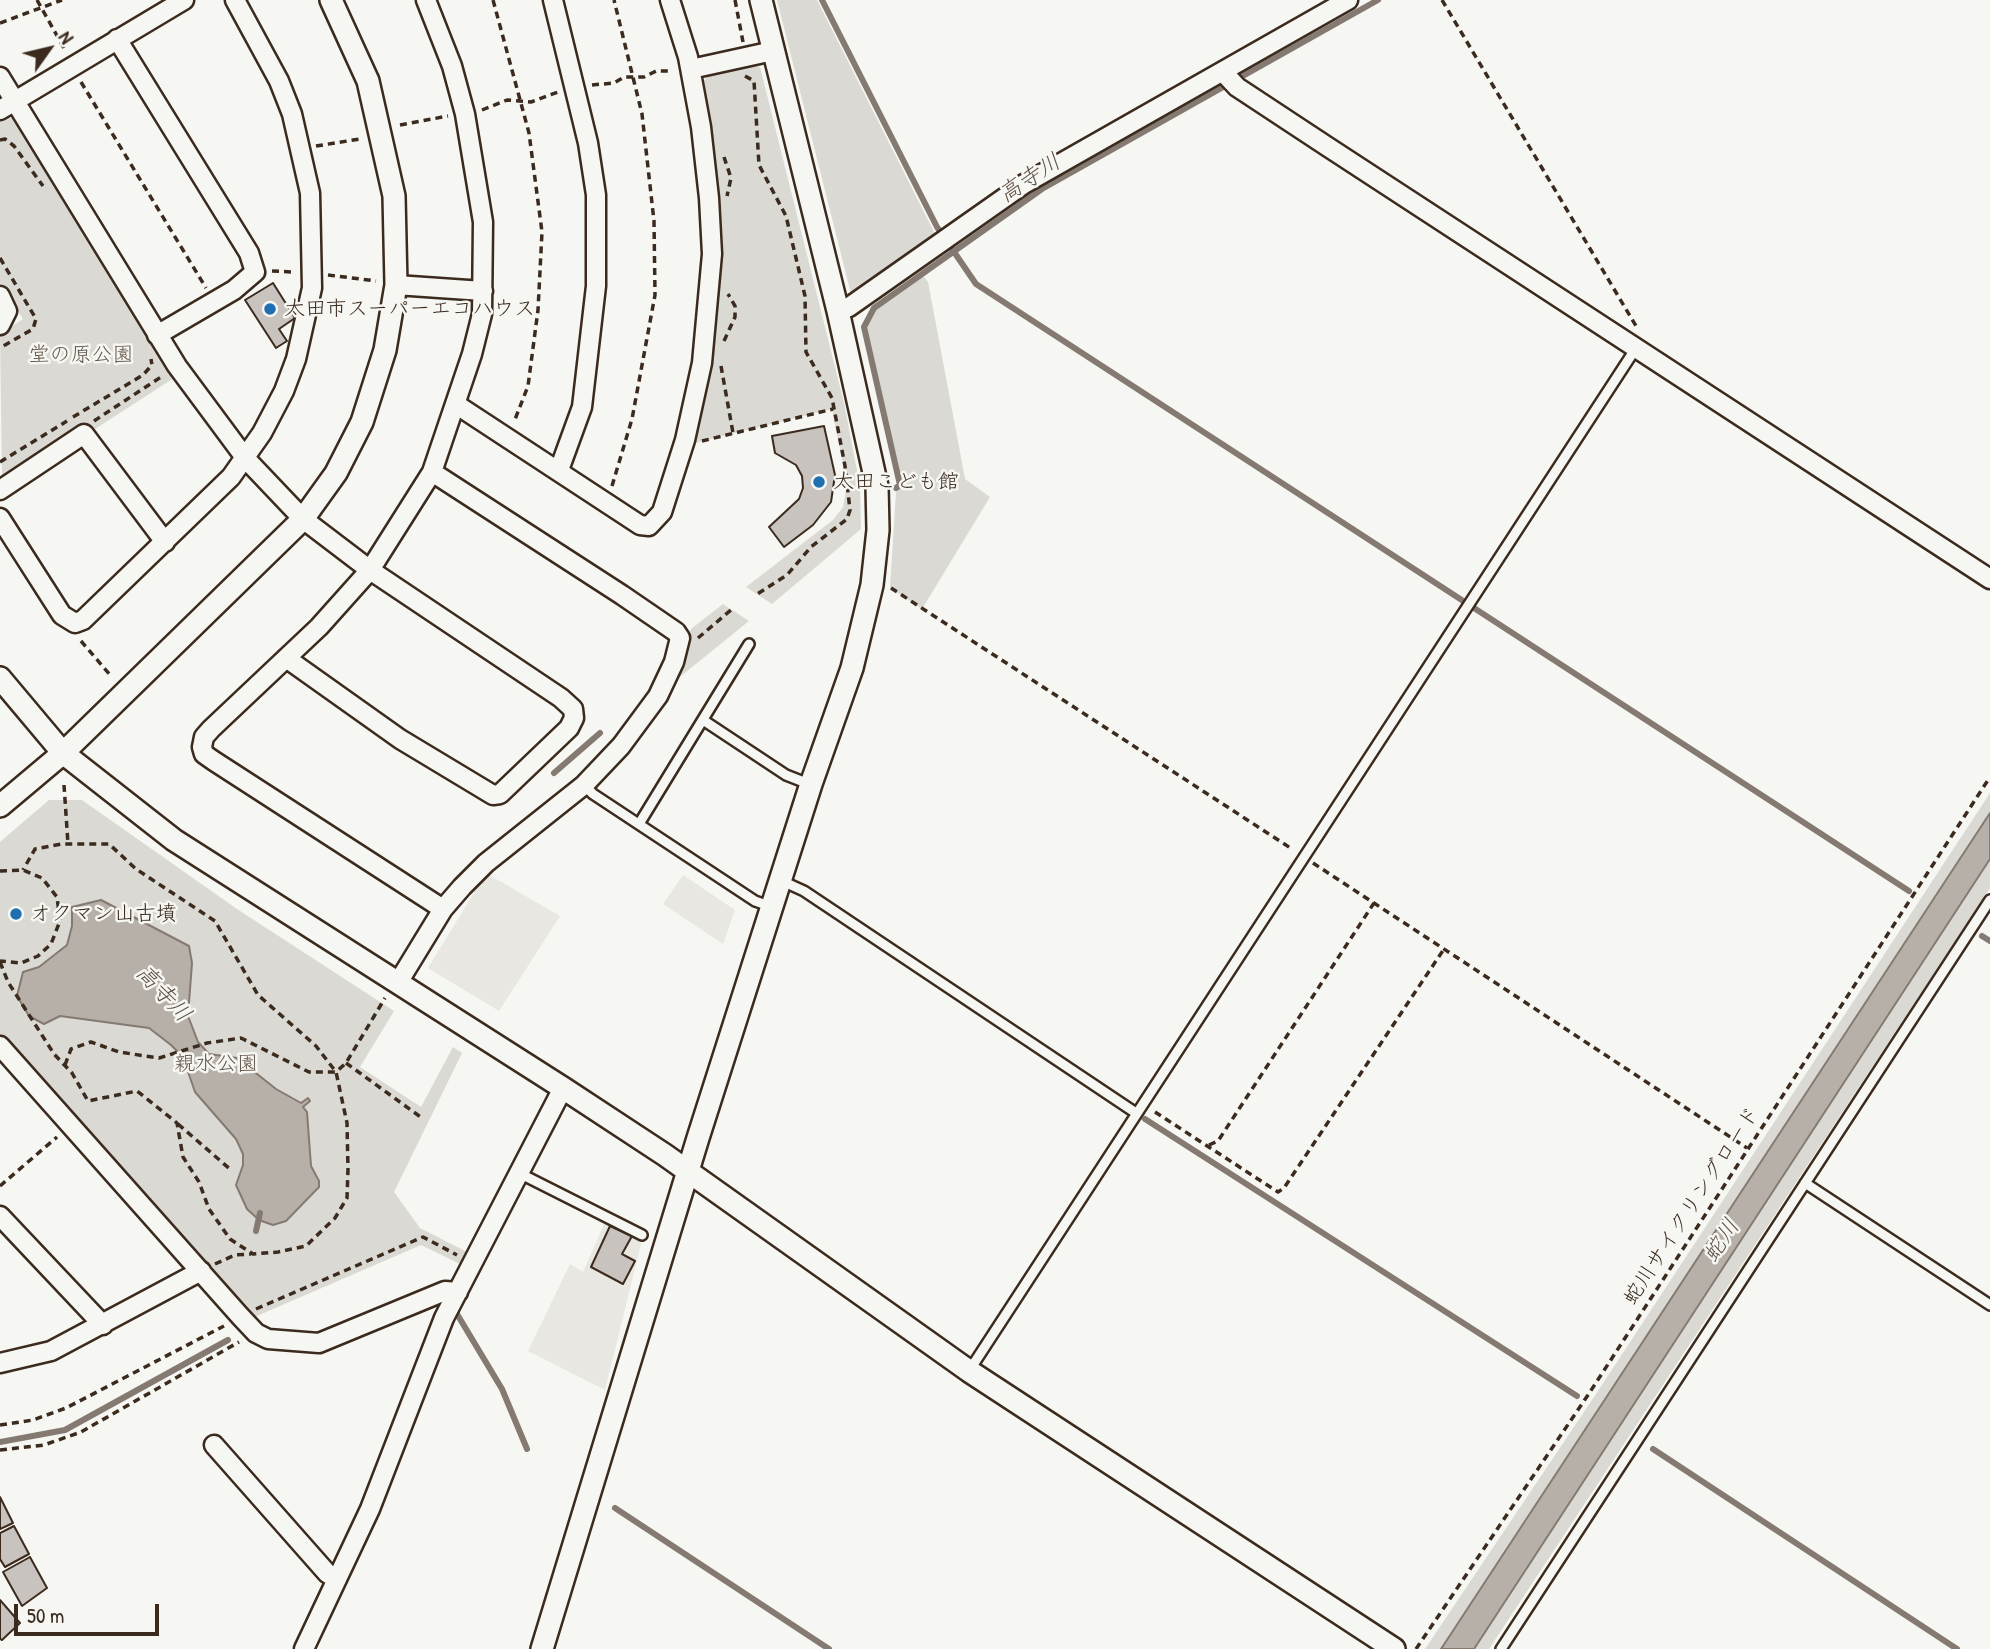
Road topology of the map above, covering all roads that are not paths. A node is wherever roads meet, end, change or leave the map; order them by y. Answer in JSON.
{"nodes":[{"id":1,"x":184,"y":0,"type":"edge"},
{"id":2,"x":235,"y":0,"type":"edge"},
{"id":3,"x":331,"y":0,"type":"edge"},
{"id":4,"x":426,"y":0,"type":"edge"},
{"id":5,"x":553,"y":0,"type":"edge"},
{"id":6,"x":670,"y":0,"type":"edge"},
{"id":7,"x":761,"y":0,"type":"edge"},
{"id":8,"x":1348,"y":0,"type":"edge"},
{"id":9,"x":117,"y":39,"type":"junction"},
{"id":10,"x":773,"y":51,"type":"junction"},
{"id":11,"x":691,"y":69,"type":"junction"},
{"id":12,"x":1223,"y":72,"type":"junction"},
{"id":13,"x":0,"y":77,"type":"edge"},
{"id":14,"x":7,"y":105,"type":"edge"},
{"id":15,"x":389,"y":283,"type":"junction"},
{"id":16,"x":483,"y":291,"type":"junction"},
{"id":17,"x":0,"y":296,"type":"edge"},
{"id":18,"x":838,"y":310,"type":"junction"},
{"id":19,"x":0,"y":325,"type":"edge"},
{"id":20,"x":157,"y":335,"type":"junction"},
{"id":21,"x":1636,"y":348,"type":"junction"},
{"id":22,"x":457,"y":405,"type":"junction"},
{"id":23,"x":246,"y":458,"type":"junction"},
{"id":24,"x":559,"y":470,"type":"junction"},
{"id":25,"x":432,"y":471,"type":"junction"},
{"id":26,"x":0,"y":490,"type":"edge"},
{"id":27,"x":0,"y":518,"type":"edge"},
{"id":28,"x":303,"y":519,"type":"junction"},
{"id":29,"x":166,"y":542,"type":"junction"},
{"id":30,"x":370,"y":570,"type":"junction"},
{"id":31,"x":1990,"y":579,"type":"edge"},
{"id":32,"x":749,"y":644,"type":"dead end"},
{"id":33,"x":286,"y":658,"type":"junction"},
{"id":34,"x":0,"y":678,"type":"edge"},
{"id":35,"x":703,"y":720,"type":"junction"},
{"id":36,"x":63,"y":753,"type":"junction"},
{"id":37,"x":811,"y":784,"type":"junction"},
{"id":38,"x":584,"y":785,"type":"junction"},
{"id":39,"x":0,"y":806,"type":"edge"},
{"id":40,"x":639,"y":824,"type":"junction"},
{"id":41,"x":780,"y":880,"type":"junction"},
{"id":42,"x":1990,"y":900,"type":"edge"},
{"id":43,"x":772,"y":907,"type":"junction"},
{"id":44,"x":443,"y":909,"type":"junction"},
{"id":45,"x":393,"y":988,"type":"junction"},
{"id":46,"x":0,"y":1046,"type":"edge"},
{"id":47,"x":564,"y":1088,"type":"junction"},
{"id":48,"x":1136,"y":1113,"type":"junction"},
{"id":49,"x":518,"y":1172,"type":"junction"},
{"id":50,"x":690,"y":1173,"type":"junction"},
{"id":51,"x":1805,"y":1183,"type":"junction"},
{"id":52,"x":0,"y":1216,"type":"edge"},
{"id":53,"x":642,"y":1235,"type":"dead end"},
{"id":54,"x":201,"y":1271,"type":"junction"},
{"id":55,"x":458,"y":1292,"type":"junction"},
{"id":56,"x":1990,"y":1305,"type":"edge"},
{"id":57,"x":103,"y":1325,"type":"junction"},
{"id":58,"x":0,"y":1363,"type":"edge"},
{"id":59,"x":969,"y":1371,"type":"junction"},
{"id":60,"x":214,"y":1446,"type":"dead end"},
{"id":61,"x":335,"y":1578,"type":"junction"},
{"id":62,"x":304,"y":1649,"type":"edge"},
{"id":63,"x":542,"y":1649,"type":"edge"},
{"id":64,"x":1394,"y":1649,"type":"edge"},
{"id":65,"x":1501,"y":1649,"type":"edge"}],
"edges":[{"from":1,"to":9,"type":"street"},
{"from":2,"to":23,"type":"street"},
{"from":3,"to":15,"type":"street"},
{"from":4,"to":16,"type":"street"},
{"from":5,"to":24,"type":"street"},
{"from":6,"to":11,"type":"street"},
{"from":7,"to":10,"type":"street"},
{"from":8,"to":12,"type":"street"},
{"from":9,"to":14,"type":"street"},
{"from":9,"to":20,"type":"street"},
{"from":10,"to":11,"type":"street"},
{"from":10,"to":18,"type":"street"},
{"from":11,"to":24,"type":"street"},
{"from":12,"to":18,"type":"street"},
{"from":12,"to":21,"type":"street"},
{"from":13,"to":14,"type":"street"},
{"from":14,"to":20,"type":"street"},
{"from":15,"to":16,"type":"street"},
{"from":15,"to":28,"type":"street"},
{"from":16,"to":22,"type":"street"},
{"from":17,"to":19,"type":"street"},
{"from":18,"to":37,"type":"street"},
{"from":20,"to":23,"type":"street"},
{"from":21,"to":31,"type":"street"},
{"from":21,"to":48,"type":"lane"},
{"from":22,"to":24,"type":"street"},
{"from":22,"to":25,"type":"street"},
{"from":23,"to":28,"type":"street"},
{"from":23,"to":29,"type":"street"},
{"from":25,"to":30,"type":"street"},
{"from":25,"to":38,"type":"street"},
{"from":26,"to":29,"type":"street"},
{"from":27,"to":29,"type":"street"},
{"from":28,"to":30,"type":"street"},
{"from":28,"to":36,"type":"street"},
{"from":30,"to":33,"type":"street"},
{"from":30,"to":33,"type":"street"},
{"from":32,"to":35,"type":"lane"},
{"from":33,"to":44,"type":"street"},
{"from":34,"to":36,"type":"street"},
{"from":35,"to":37,"type":"lane"},
{"from":35,"to":40,"type":"lane"},
{"from":36,"to":39,"type":"street"},
{"from":36,"to":45,"type":"street"},
{"from":37,"to":41,"type":"street"},
{"from":38,"to":40,"type":"lane"},
{"from":38,"to":44,"type":"street"},
{"from":40,"to":43,"type":"lane"},
{"from":41,"to":43,"type":"street"},
{"from":41,"to":48,"type":"lane"},
{"from":42,"to":51,"type":"lane"},
{"from":43,"to":50,"type":"street"},
{"from":44,"to":45,"type":"street"},
{"from":45,"to":47,"type":"street"},
{"from":46,"to":54,"type":"street"},
{"from":47,"to":49,"type":"street"},
{"from":47,"to":50,"type":"street"},
{"from":48,"to":59,"type":"lane"},
{"from":49,"to":53,"type":"lane"},
{"from":49,"to":55,"type":"street"},
{"from":50,"to":59,"type":"street"},
{"from":50,"to":63,"type":"street"},
{"from":51,"to":56,"type":"lane"},
{"from":51,"to":65,"type":"lane"},
{"from":52,"to":57,"type":"street"},
{"from":54,"to":55,"type":"street"},
{"from":54,"to":57,"type":"street"},
{"from":55,"to":61,"type":"street"},
{"from":57,"to":58,"type":"street"},
{"from":59,"to":64,"type":"street"},
{"from":60,"to":61,"type":"street"},
{"from":61,"to":62,"type":"street"}]}
